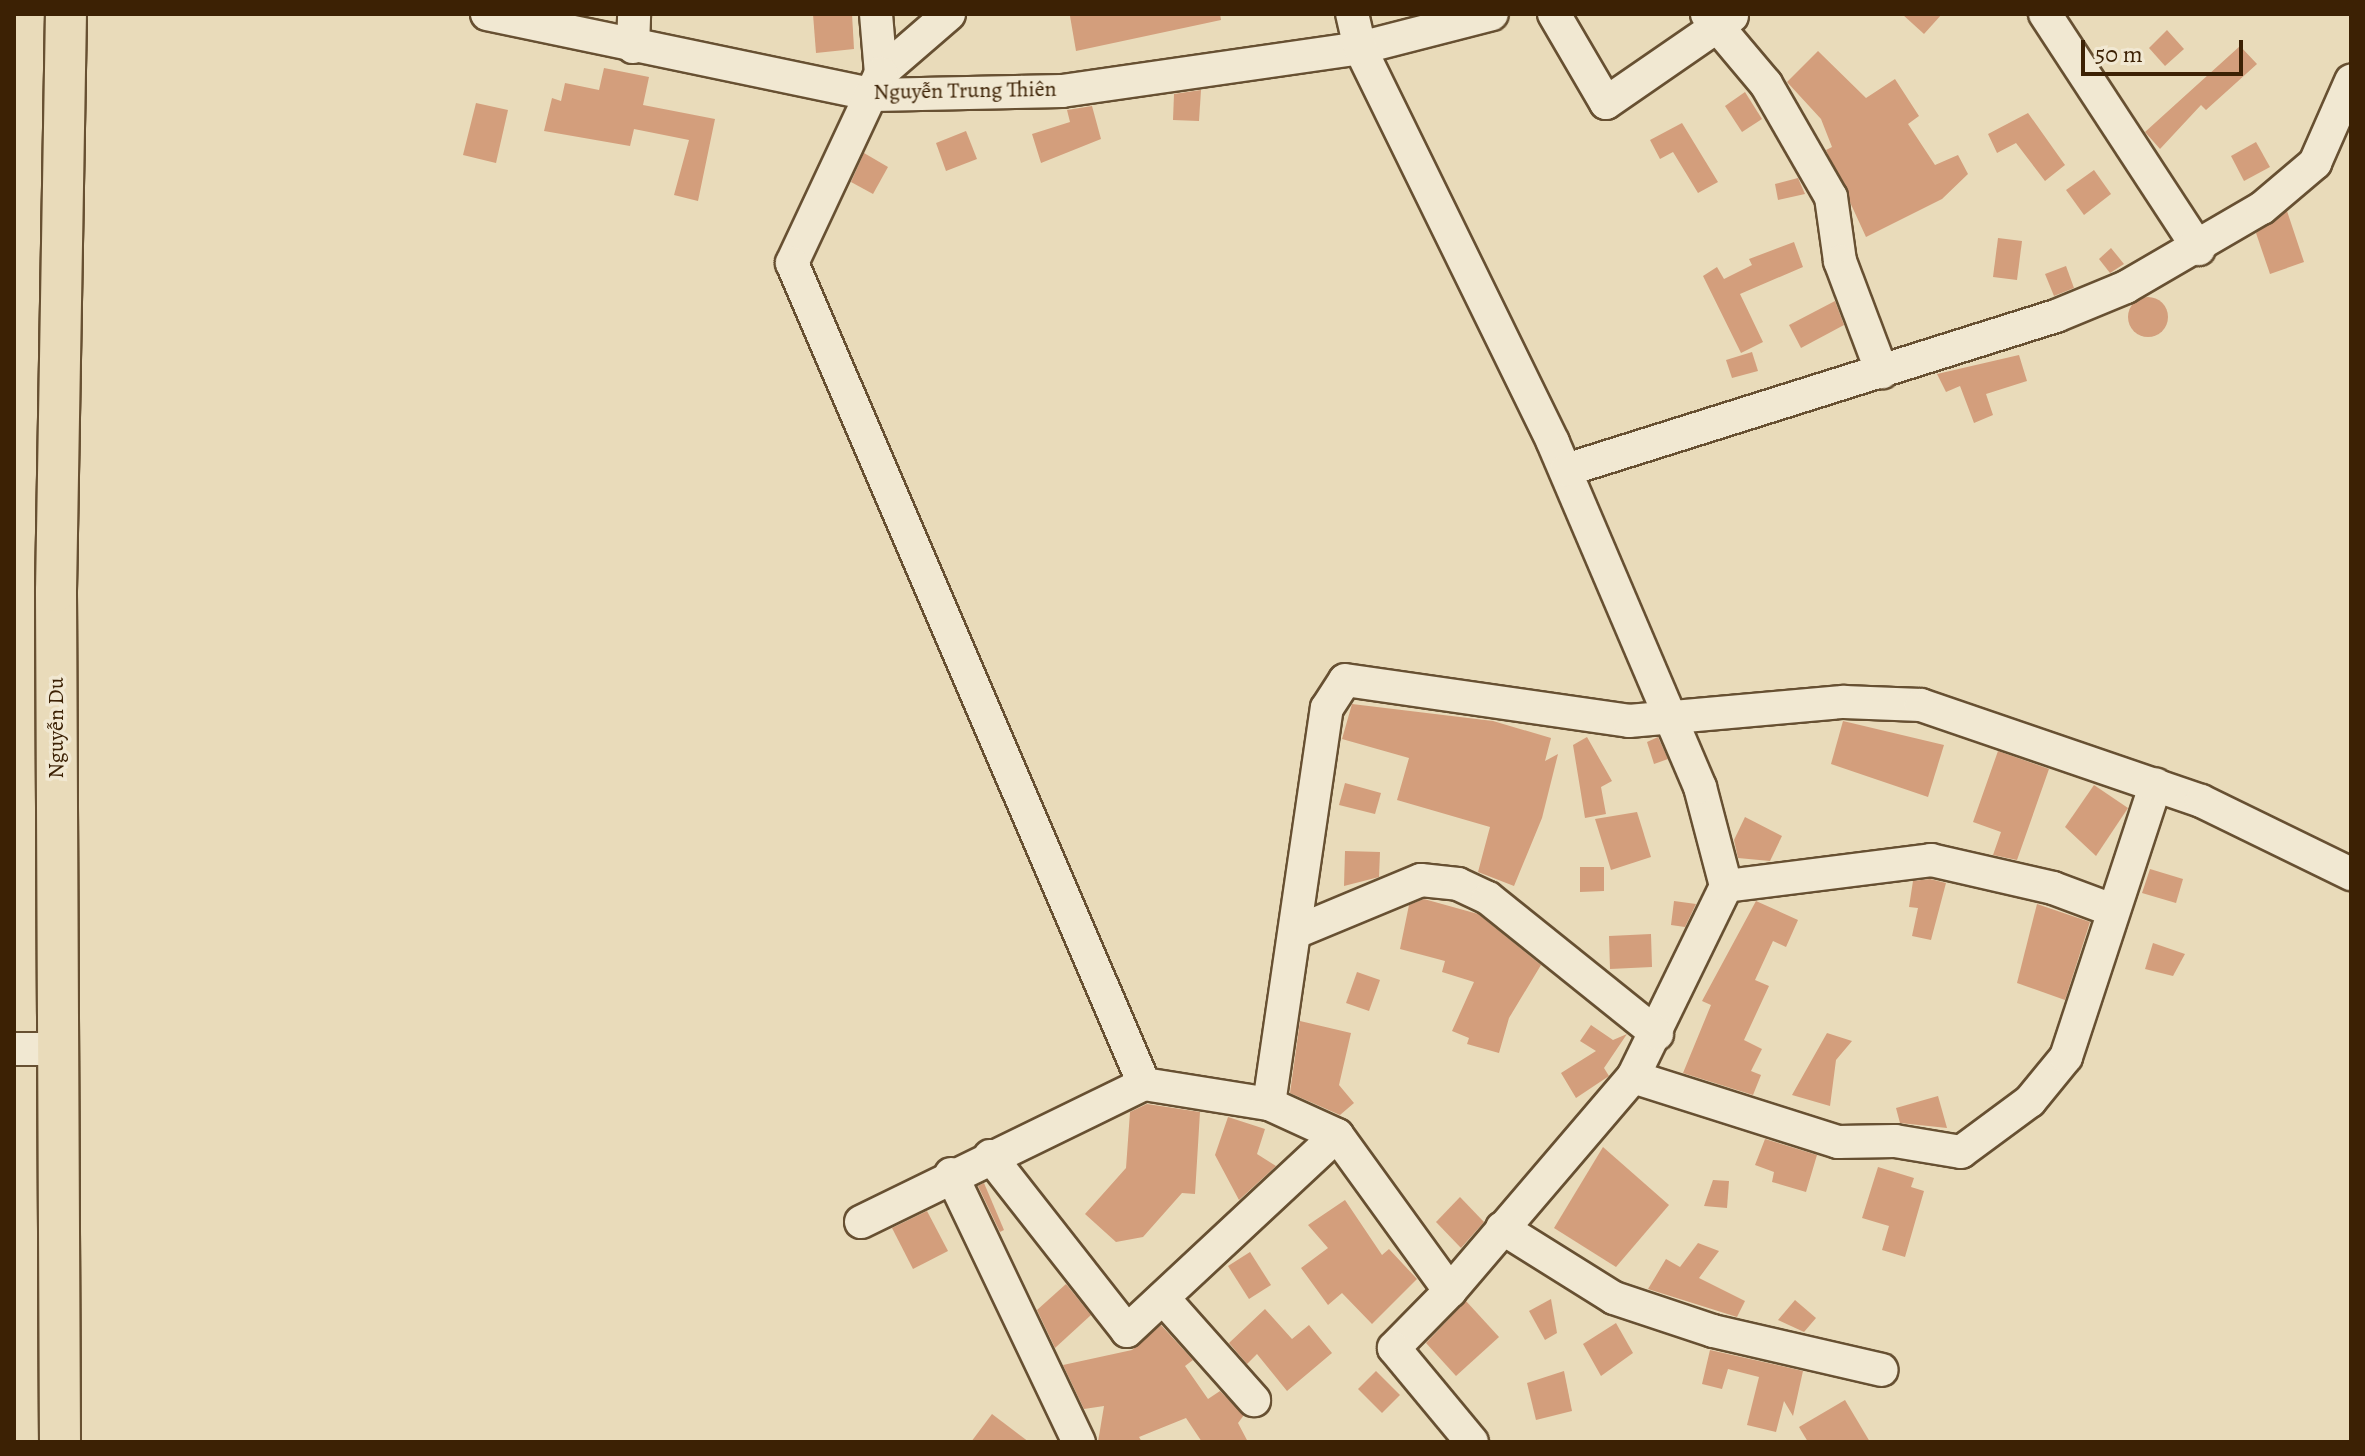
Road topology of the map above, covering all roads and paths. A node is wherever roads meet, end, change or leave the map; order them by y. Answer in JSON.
{"nodes":[{"id":1,"x":66,"y":14,"type":"edge"},
{"id":2,"x":487,"y":14,"type":"edge"},
{"id":3,"x":634,"y":14,"type":"edge"},
{"id":4,"x":876,"y":14,"type":"edge"},
{"id":5,"x":949,"y":14,"type":"edge"},
{"id":6,"x":1352,"y":14,"type":"edge"},
{"id":7,"x":1492,"y":14,"type":"edge"},
{"id":8,"x":1554,"y":14,"type":"edge"},
{"id":9,"x":2045,"y":14,"type":"edge"},
{"id":10,"x":1720,"y":18,"type":"edge"},
{"id":11,"x":633,"y":47,"type":"junction"},
{"id":12,"x":1360,"y":48,"type":"junction"},
{"id":13,"x":2351,"y":81,"type":"edge"},
{"id":14,"x":878,"y":84,"type":"junction"},
{"id":15,"x":2199,"y":249,"type":"junction"},
{"id":16,"x":1882,"y":372,"type":"junction"},
{"id":17,"x":1566,"y":470,"type":"junction"},
{"id":18,"x":1669,"y":718,"type":"junction"},
{"id":19,"x":2156,"y":784,"type":"junction"},
{"id":20,"x":2351,"y":874,"type":"edge"},
{"id":21,"x":1726,"y":886,"type":"junction"},
{"id":22,"x":2112,"y":910,"type":"junction"},
{"id":23,"x":1296,"y":932,"type":"junction"},
{"id":24,"x":1657,"y":1034,"type":"junction"},
{"id":25,"x":14,"y":1049,"type":"edge"},
{"id":26,"x":58,"y":1049,"type":"junction"},
{"id":27,"x":1633,"y":1077,"type":"junction"},
{"id":28,"x":1144,"y":1084,"type":"junction"},
{"id":29,"x":1269,"y":1104,"type":"junction"},
{"id":30,"x":1337,"y":1135,"type":"junction"},
{"id":31,"x":990,"y":1156,"type":"junction"},
{"id":32,"x":951,"y":1174,"type":"junction"},
{"id":33,"x":861,"y":1222,"type":"dead end"},
{"id":34,"x":1502,"y":1228,"type":"junction"},
{"id":35,"x":1450,"y":1291,"type":"junction"},
{"id":36,"x":1163,"y":1298,"type":"junction"},
{"id":37,"x":1882,"y":1370,"type":"dead end"},
{"id":38,"x":1254,"y":1400,"type":"dead end"},
{"id":39,"x":60,"y":1442,"type":"edge"},
{"id":40,"x":1079,"y":1442,"type":"edge"},
{"id":41,"x":1472,"y":1442,"type":"edge"}],
"edges":[{"from":1,"to":26,"type":"main road","name":"Nguyễn Du"},
{"from":2,"to":11,"type":"street","name":"Nguyễn Trung Thiên"},
{"from":3,"to":11,"type":"street"},
{"from":4,"to":14,"type":"street"},
{"from":5,"to":14,"type":"street"},
{"from":6,"to":12,"type":"street"},
{"from":7,"to":12,"type":"street","name":"Nguyễn Trung Thiên"},
{"from":8,"to":10,"type":"street"},
{"from":9,"to":15,"type":"street"},
{"from":10,"to":16,"type":"street"},
{"from":11,"to":14,"type":"street","name":"Nguyễn Trung Thiên"},
{"from":12,"to":14,"type":"street","name":"Nguyễn Trung Thiên"},
{"from":12,"to":17,"type":"street"},
{"from":13,"to":15,"type":"street"},
{"from":14,"to":28,"type":"street"},
{"from":15,"to":16,"type":"street"},
{"from":16,"to":17,"type":"street"},
{"from":17,"to":18,"type":"street"},
{"from":18,"to":19,"type":"street"},
{"from":18,"to":21,"type":"street"},
{"from":18,"to":23,"type":"street"},
{"from":19,"to":20,"type":"street"},
{"from":19,"to":22,"type":"street"},
{"from":21,"to":22,"type":"street"},
{"from":21,"to":24,"type":"street"},
{"from":22,"to":27,"type":"street"},
{"from":23,"to":24,"type":"street"},
{"from":23,"to":29,"type":"street"},
{"from":24,"to":27,"type":"street"},
{"from":25,"to":26,"type":"street"},
{"from":26,"to":39,"type":"main road","name":"Nguyễn Du"},
{"from":27,"to":34,"type":"street"},
{"from":28,"to":29,"type":"street"},
{"from":28,"to":31,"type":"street"},
{"from":29,"to":30,"type":"street"},
{"from":30,"to":35,"type":"street"},
{"from":30,"to":36,"type":"street"},
{"from":31,"to":32,"type":"street"},
{"from":31,"to":36,"type":"street"},
{"from":32,"to":33,"type":"street"},
{"from":32,"to":40,"type":"street"},
{"from":34,"to":35,"type":"street"},
{"from":34,"to":37,"type":"street"},
{"from":35,"to":41,"type":"street"},
{"from":36,"to":38,"type":"street"}]}
